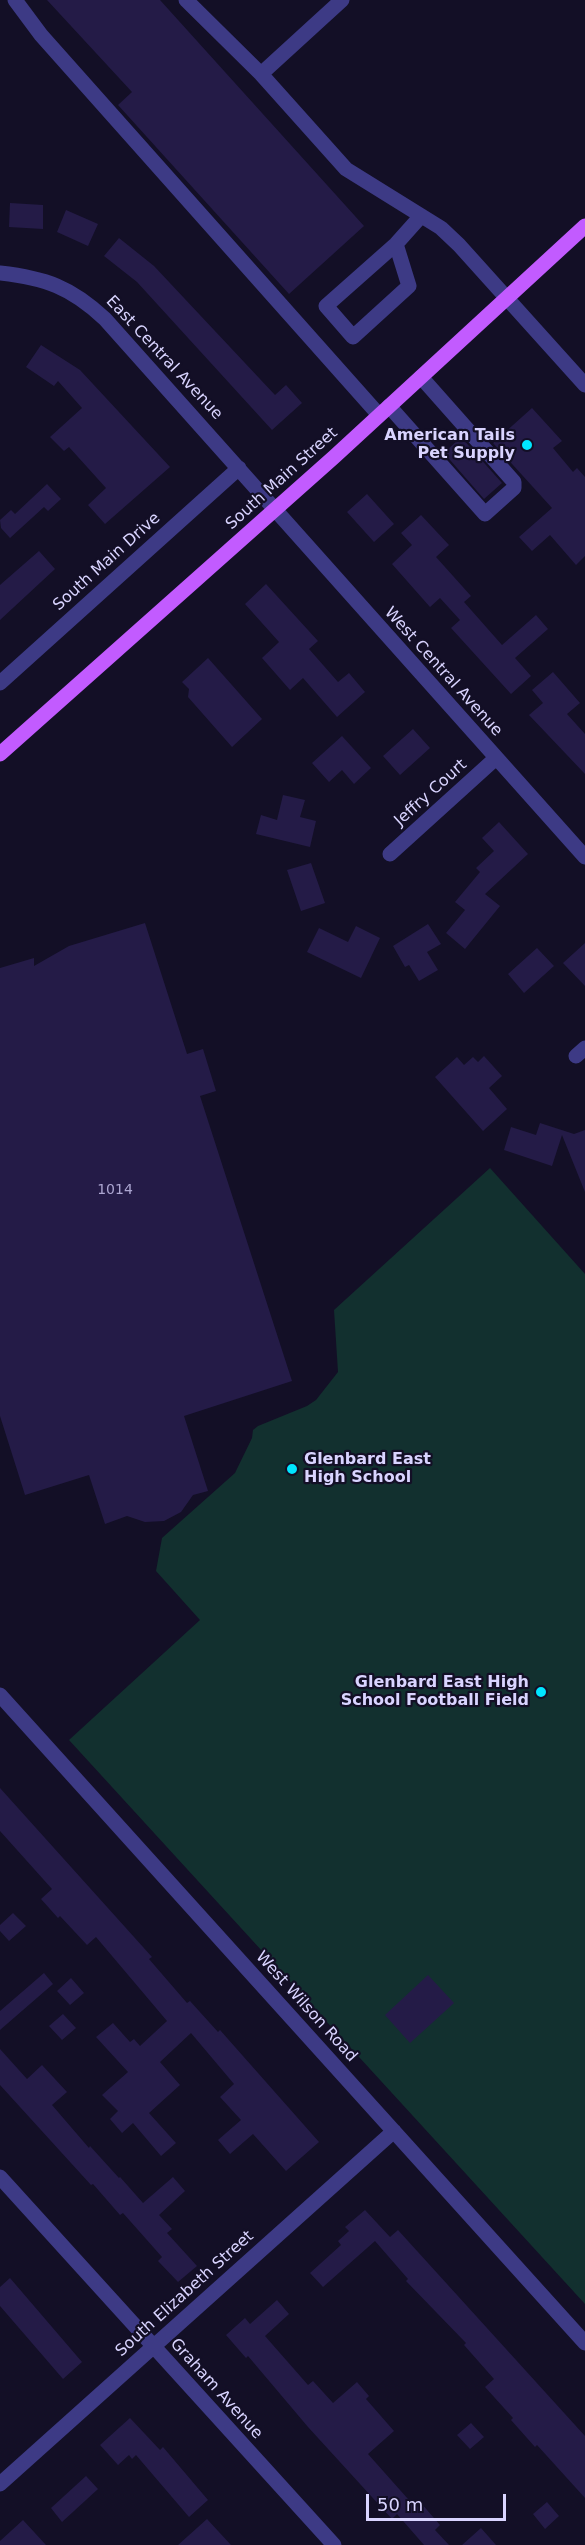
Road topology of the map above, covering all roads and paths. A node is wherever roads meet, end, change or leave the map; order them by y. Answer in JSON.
{"nodes":[{"id":1,"x":15,"y":0,"type":"edge"},
{"id":2,"x":186,"y":0,"type":"edge"},
{"id":3,"x":337,"y":2,"type":"edge"},
{"id":4,"x":261,"y":74,"type":"junction"},
{"id":5,"x":422,"y":216,"type":"junction"},
{"id":6,"x":585,"y":226,"type":"edge"},
{"id":7,"x":396,"y":244,"type":"junction"},
{"id":8,"x":0,"y":273,"type":"edge"},
{"id":9,"x":506,"y":298,"type":"junction"},
{"id":10,"x":421,"y":377,"type":"junction"},
{"id":11,"x":585,"y":385,"type":"edge"},
{"id":12,"x":384,"y":411,"type":"junction"},
{"id":13,"x":239,"y":468,"type":"junction"},
{"id":14,"x":274,"y":510,"type":"junction"},
{"id":15,"x":0,"y":683,"type":"edge"},
{"id":16,"x":0,"y":753,"type":"edge"},
{"id":17,"x":496,"y":758,"type":"junction"},
{"id":18,"x":390,"y":854,"type":"dead end"},
{"id":19,"x":585,"y":857,"type":"edge"},
{"id":20,"x":0,"y":1695,"type":"edge"},
{"id":21,"x":394,"y":2131,"type":"junction"},
{"id":22,"x":0,"y":2177,"type":"edge"},
{"id":23,"x":585,"y":2343,"type":"edge"},
{"id":24,"x":153,"y":2347,"type":"junction"},
{"id":25,"x":0,"y":2484,"type":"edge"},
{"id":26,"x":334,"y":2545,"type":"edge"}],
"edges":[{"from":1,"to":12,"type":"street"},
{"from":2,"to":4,"type":"street"},
{"from":3,"to":4,"type":"street"},
{"from":4,"to":5,"type":"street"},
{"from":5,"to":7,"type":"street"},
{"from":5,"to":9,"type":"street"},
{"from":6,"to":9,"type":"main road","name":"South Main Street"},
{"from":7,"to":7,"type":"street"},
{"from":8,"to":13,"type":"street","name":"East Central Avenue"},
{"from":9,"to":10,"type":"main road","name":"South Main Street"},
{"from":9,"to":11,"type":"street"},
{"from":10,"to":12,"type":"main road","name":"South Main Street"},
{"from":10,"to":12,"type":"street"},
{"from":12,"to":14,"type":"main road","name":"South Main Street"},
{"from":13,"to":14,"type":"street","name":"East Central Avenue"},
{"from":13,"to":15,"type":"street","name":"South Main Drive"},
{"from":14,"to":16,"type":"main road","name":"South Main Street"},
{"from":14,"to":17,"type":"street","name":"West Central Avenue"},
{"from":17,"to":18,"type":"street","name":"Jeffry Court"},
{"from":17,"to":19,"type":"street","name":"West Central Avenue"},
{"from":20,"to":21,"type":"street","name":"West Wilson Road"},
{"from":21,"to":23,"type":"street","name":"West Wilson Road"},
{"from":21,"to":24,"type":"street","name":"South Elizabeth Street"},
{"from":22,"to":24,"type":"street","name":"Graham Avenue"},
{"from":24,"to":25,"type":"street","name":"South Elizabeth Street"},
{"from":24,"to":26,"type":"street","name":"Graham Avenue"}]}
